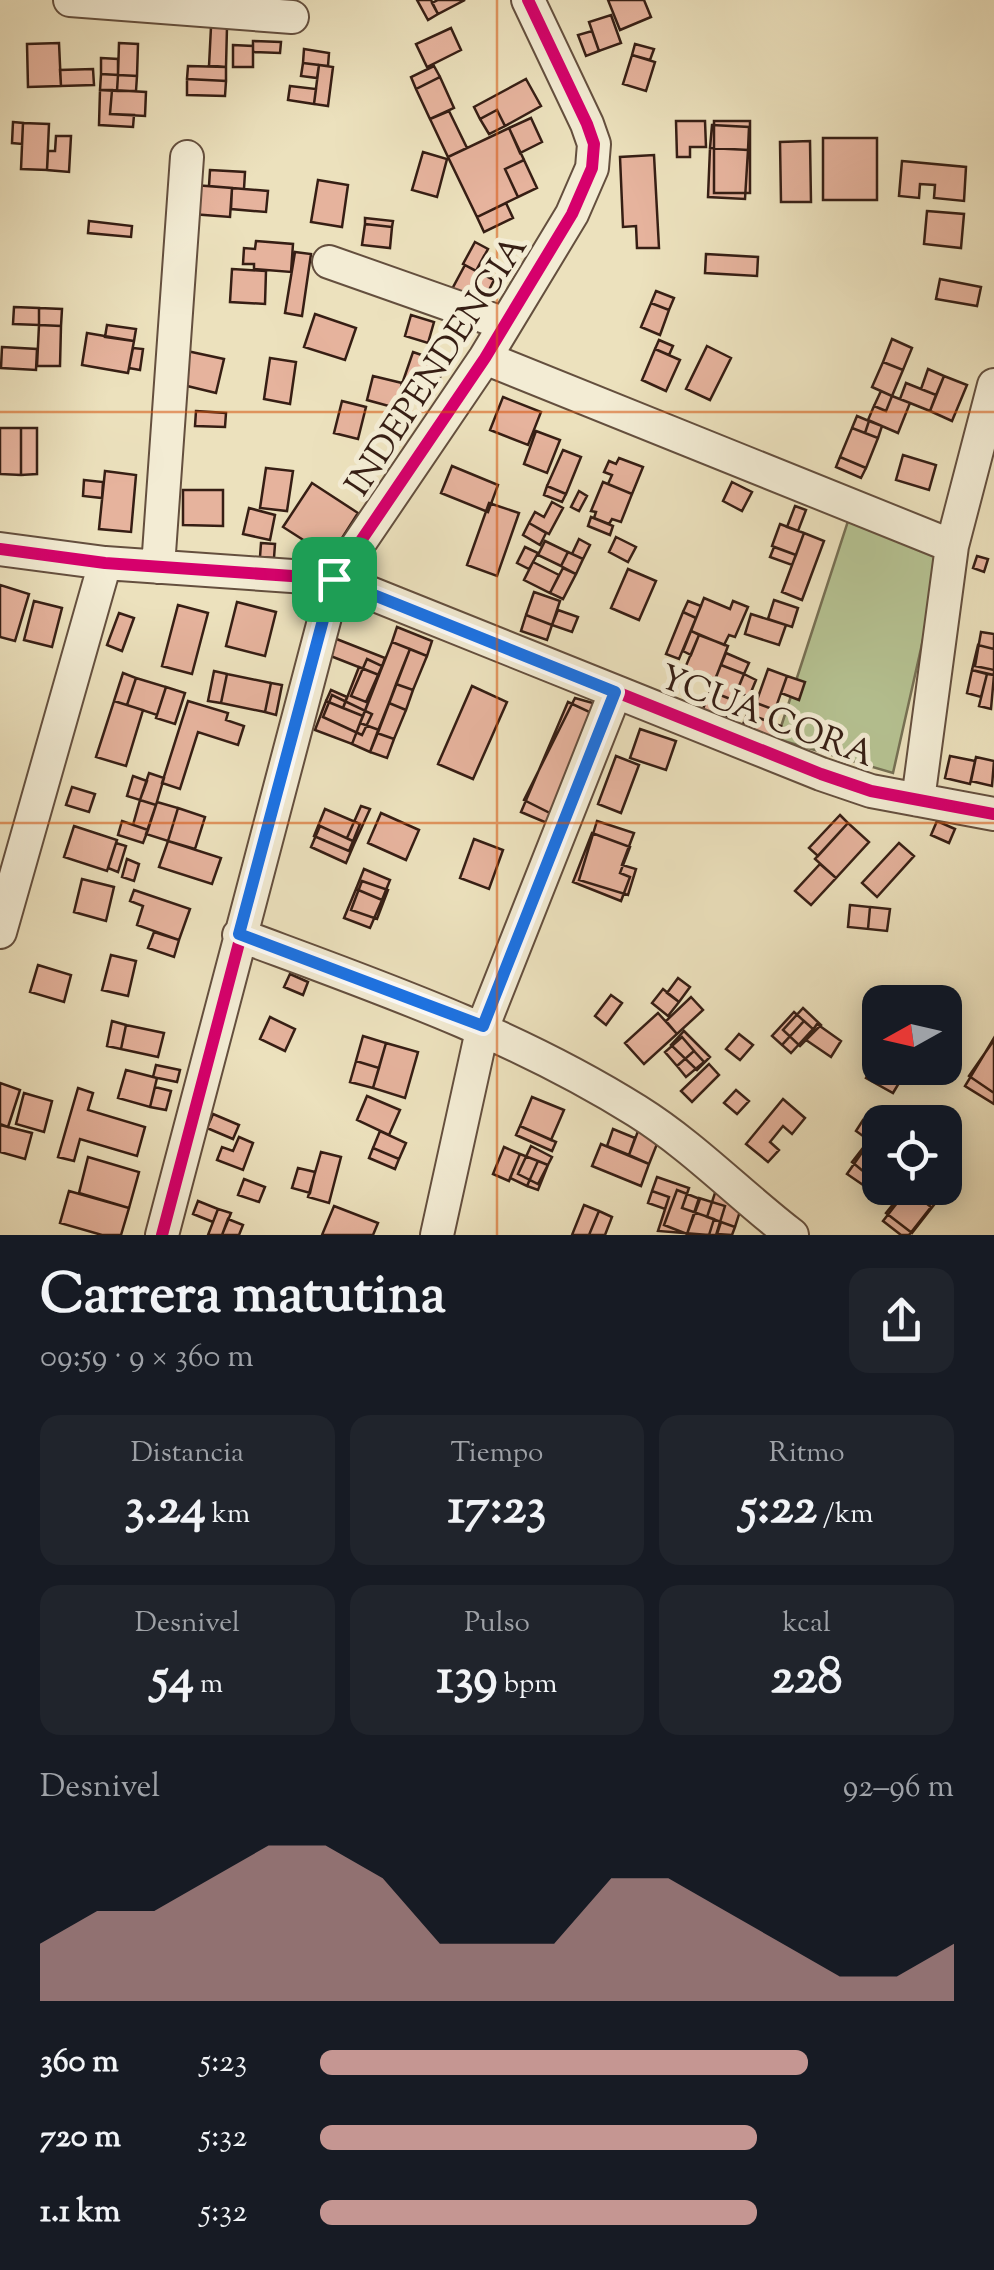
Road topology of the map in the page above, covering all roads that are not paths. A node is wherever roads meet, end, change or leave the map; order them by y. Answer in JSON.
{"nodes":[{"id":1,"x":70,"y":0,"type":"edge"},
{"id":2,"x":528,"y":0,"type":"edge"},
{"id":3,"x":292,"y":17,"type":"dead end"},
{"id":4,"x":187,"y":157,"type":"dead end"},
{"id":5,"x":329,"y":262,"type":"dead end"},
{"id":6,"x":505,"y":324,"type":"junction"},
{"id":7,"x":486,"y":358,"type":"junction"},
{"id":8,"x":994,"y":385,"type":"edge"},
{"id":9,"x":952,"y":546,"type":"junction"},
{"id":10,"x":0,"y":549,"type":"edge"},
{"id":11,"x":105,"y":563,"type":"junction"},
{"id":12,"x":158,"y":568,"type":"junction"},
{"id":13,"x":334,"y":579,"type":"junction"},
{"id":14,"x":615,"y":692,"type":"junction"},
{"id":15,"x":918,"y":800,"type":"junction"},
{"id":16,"x":994,"y":814,"type":"edge"},
{"id":17,"x":0,"y":932,"type":"edge"},
{"id":18,"x":239,"y":934,"type":"junction"},
{"id":19,"x":483,"y":1026,"type":"junction"},
{"id":20,"x":761,"y":1224,"type":"edge"},
{"id":21,"x":162,"y":1235,"type":"edge"},
{"id":22,"x":437,"y":1235,"type":"edge"},
{"id":23,"x":792,"y":1235,"type":"edge"}],
"edges":[{"from":1,"to":3,"type":"street"},
{"from":2,"to":6,"type":"street","name":"INDEPENDENCIA"},
{"from":4,"to":12,"type":"street"},
{"from":5,"to":6,"type":"street"},
{"from":6,"to":7,"type":"street","name":"INDEPENDENCIA"},
{"from":7,"to":9,"type":"street"},
{"from":7,"to":13,"type":"street","name":"INDEPENDENCIA"},
{"from":8,"to":9,"type":"street"},
{"from":9,"to":15,"type":"street"},
{"from":10,"to":11,"type":"street","name":"YCUA CORA"},
{"from":11,"to":12,"type":"street","name":"YCUA CORA"},
{"from":11,"to":17,"type":"street"},
{"from":12,"to":13,"type":"street","name":"YCUA CORA"},
{"from":13,"to":14,"type":"street","name":"YCUA CORA"},
{"from":13,"to":18,"type":"street","name":"INDEPENDENCIA"},
{"from":14,"to":15,"type":"street","name":"YCUA CORA"},
{"from":14,"to":19,"type":"street"},
{"from":15,"to":16,"type":"street","name":"YCUA CORA"},
{"from":18,"to":19,"type":"street"},
{"from":18,"to":21,"type":"street","name":"INDEPENDENCIA"},
{"from":19,"to":20,"type":"street"},
{"from":19,"to":22,"type":"street"},
{"from":20,"to":23,"type":"street"}]}
